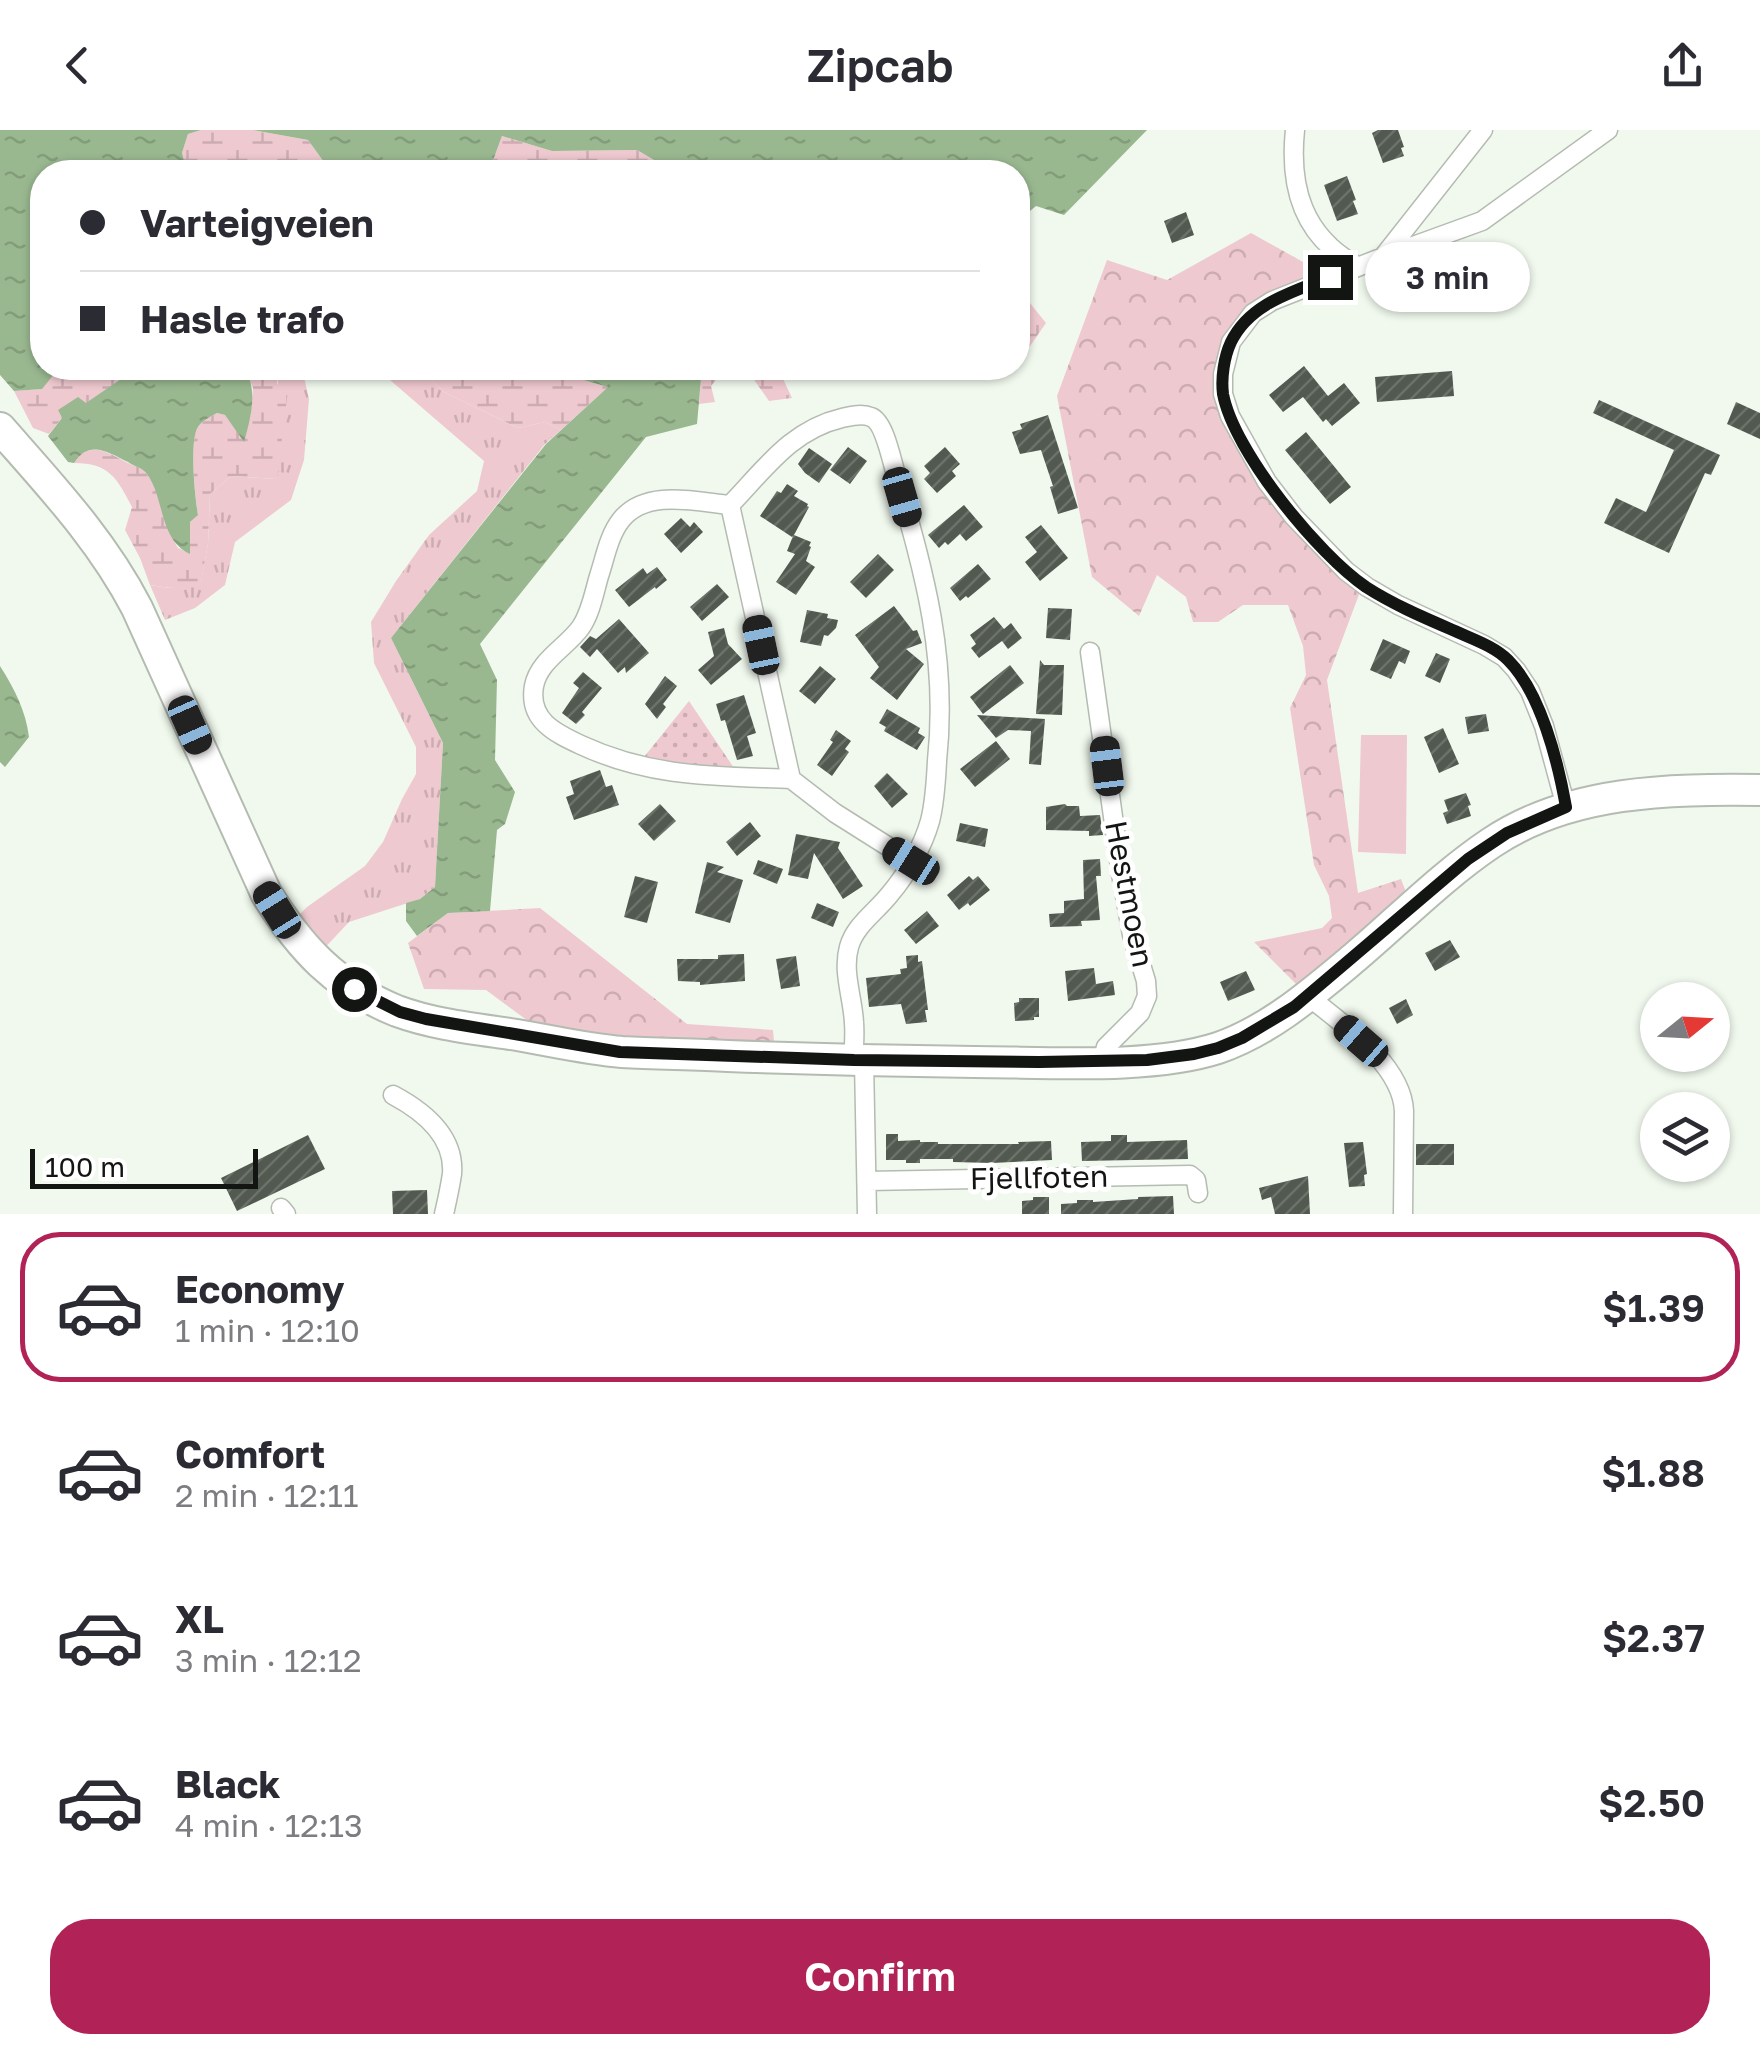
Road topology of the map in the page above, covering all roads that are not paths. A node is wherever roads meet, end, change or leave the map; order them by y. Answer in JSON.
{"nodes":[{"id":1,"x":1295,"y":130,"type":"edge"},
{"id":2,"x":1483,"y":130,"type":"edge"},
{"id":3,"x":1608,"y":130,"type":"edge"},
{"id":4,"x":1383,"y":257,"type":"junction"},
{"id":5,"x":1356,"y":266,"type":"junction"},
{"id":6,"x":0,"y":428,"type":"edge"},
{"id":7,"x":730,"y":505,"type":"junction"},
{"id":8,"x":1090,"y":652,"type":"dead end"},
{"id":9,"x":791,"y":779,"type":"junction"},
{"id":10,"x":1760,"y":790,"type":"edge"},
{"id":11,"x":1566,"y":807,"type":"junction"},
{"id":12,"x":911,"y":861,"type":"junction"},
{"id":13,"x":1308,"y":996,"type":"junction"},
{"id":14,"x":859,"y":1061,"type":"junction"},
{"id":15,"x":1102,"y":1062,"type":"junction"},
{"id":16,"x":393,"y":1095,"type":"dead end"},
{"id":17,"x":866,"y":1181,"type":"junction"},
{"id":18,"x":1198,"y":1193,"type":"dead end"},
{"id":19,"x":444,"y":1214,"type":"edge"},
{"id":20,"x":867,"y":1214,"type":"edge"},
{"id":21,"x":1403,"y":1214,"type":"edge"}],
"edges":[{"from":1,"to":5,"type":"street"},
{"from":2,"to":4,"type":"street"},
{"from":3,"to":4,"type":"street"},
{"from":4,"to":5,"type":"street"},
{"from":5,"to":11,"type":"street"},
{"from":6,"to":14,"type":"main road"},
{"from":7,"to":9,"type":"street"},
{"from":7,"to":9,"type":"street"},
{"from":7,"to":12,"type":"street"},
{"from":8,"to":15,"type":"street","name":"Hestmoen"},
{"from":9,"to":12,"type":"street"},
{"from":10,"to":11,"type":"main road"},
{"from":11,"to":13,"type":"main road"},
{"from":12,"to":14,"type":"street"},
{"from":13,"to":15,"type":"main road"},
{"from":13,"to":21,"type":"street"},
{"from":14,"to":15,"type":"main road"},
{"from":14,"to":17,"type":"street"},
{"from":16,"to":19,"type":"street"},
{"from":17,"to":18,"type":"street","name":"Fjellfoten"},
{"from":17,"to":20,"type":"street"}]}
